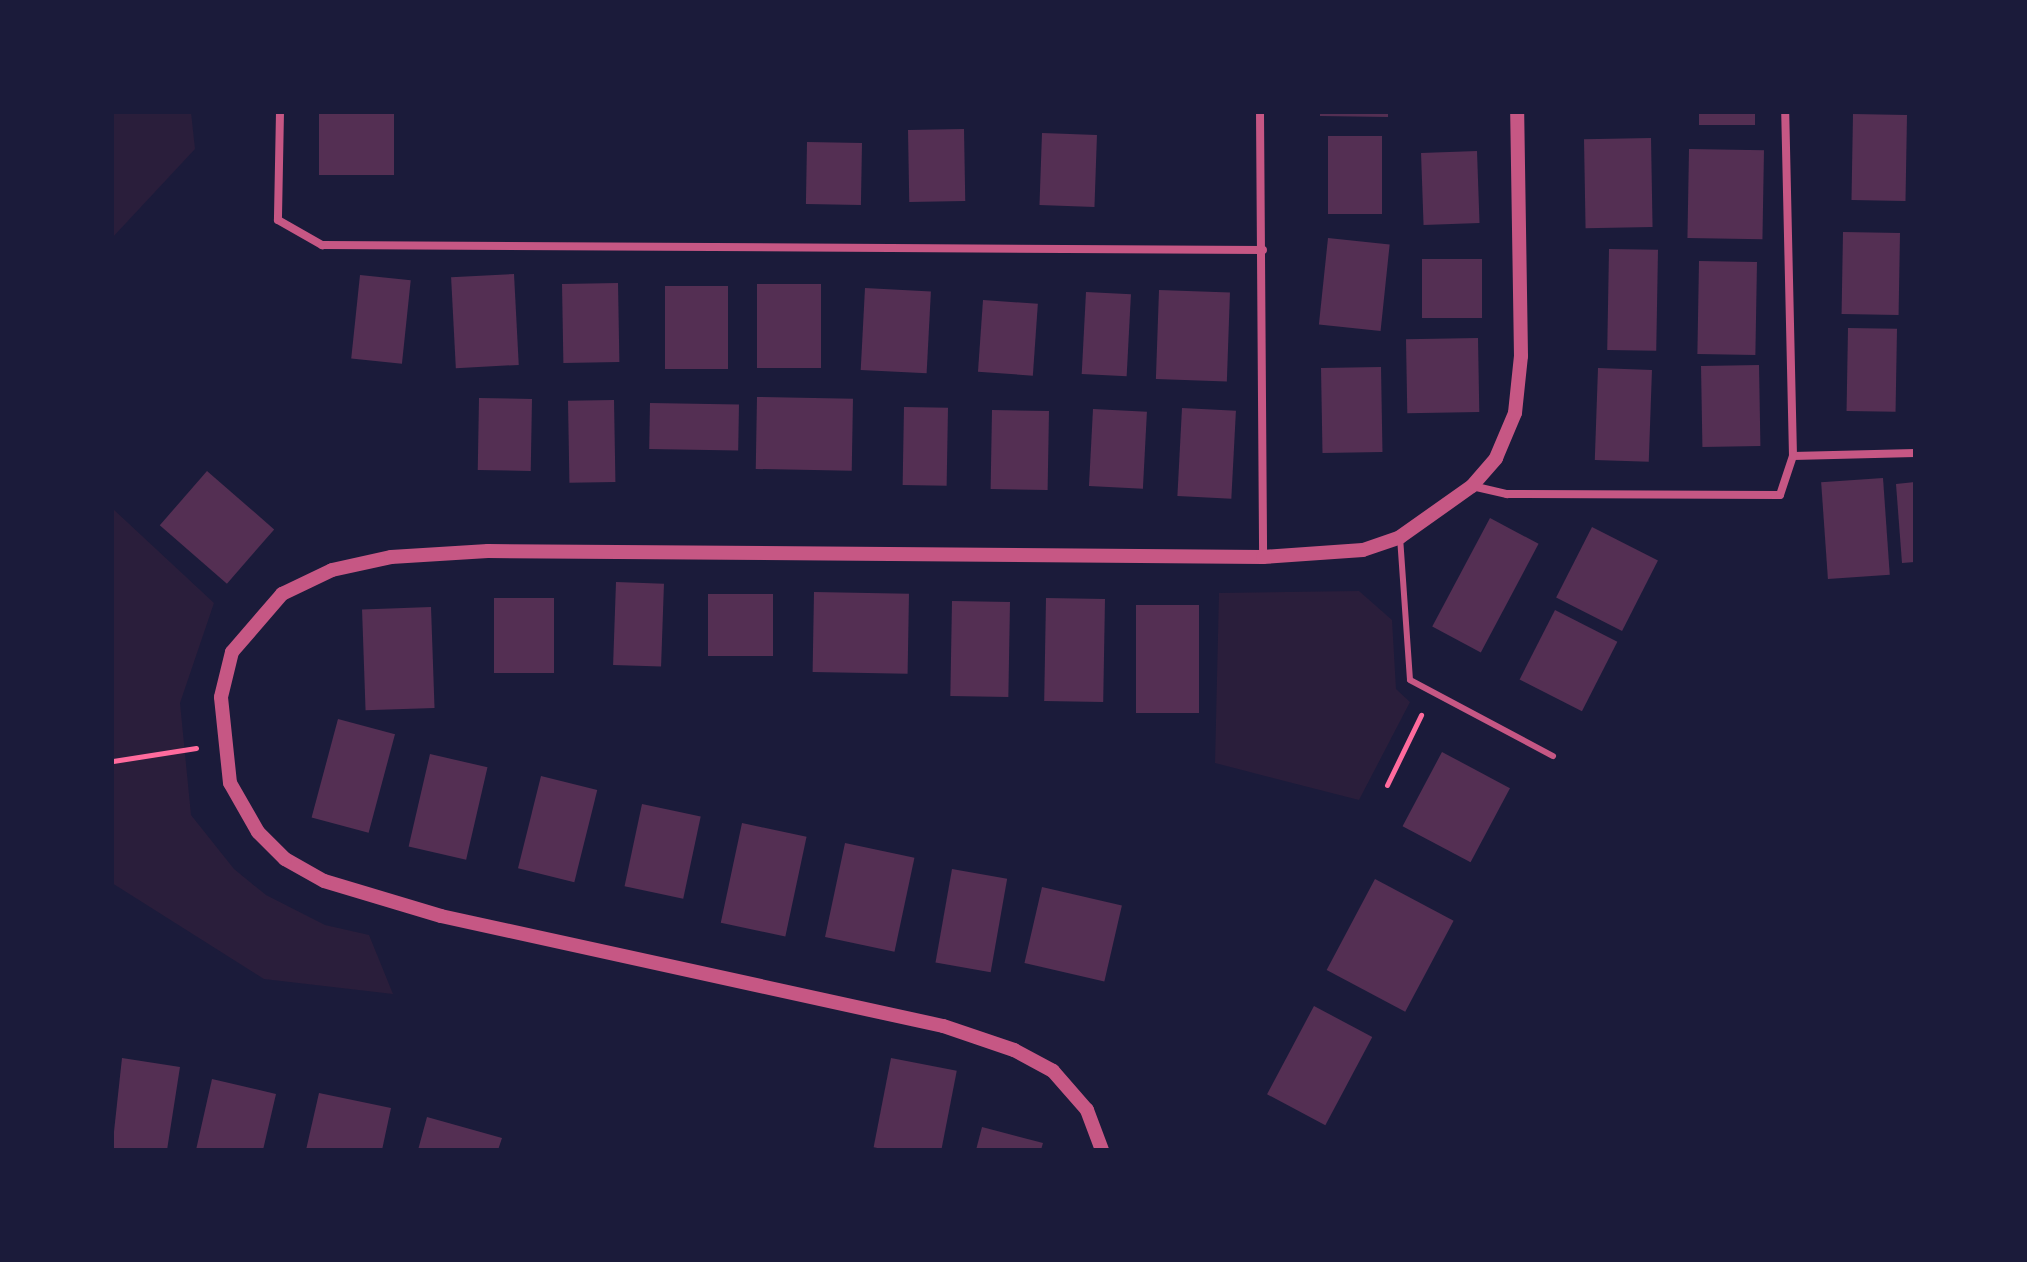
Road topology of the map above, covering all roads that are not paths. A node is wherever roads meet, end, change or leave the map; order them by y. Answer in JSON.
{"nodes":[{"id":1,"x":280,"y":112,"type":"edge"},
{"id":2,"x":1260,"y":112,"type":"edge"},
{"id":3,"x":1517,"y":112,"type":"edge"},
{"id":4,"x":1785,"y":112,"type":"edge"},
{"id":5,"x":1263,"y":250,"type":"junction"},
{"id":6,"x":1915,"y":453,"type":"edge"},
{"id":7,"x":1793,"y":456,"type":"junction"},
{"id":8,"x":1472,"y":486,"type":"junction"},
{"id":9,"x":1400,"y":537,"type":"junction"},
{"id":10,"x":1263,"y":557,"type":"junction"},
{"id":11,"x":1553,"y":756,"type":"dead end"},
{"id":12,"x":1102,"y":1150,"type":"edge"}],
"edges":[{"from":1,"to":5,"type":"street"},
{"from":2,"to":5,"type":"street"},
{"from":3,"to":8,"type":"street"},
{"from":4,"to":7,"type":"street"},
{"from":5,"to":10,"type":"street"},
{"from":6,"to":7,"type":"street"},
{"from":7,"to":8,"type":"street"},
{"from":8,"to":9,"type":"street"},
{"from":9,"to":10,"type":"street"},
{"from":9,"to":11,"type":"lane"},
{"from":10,"to":12,"type":"street"}]}
